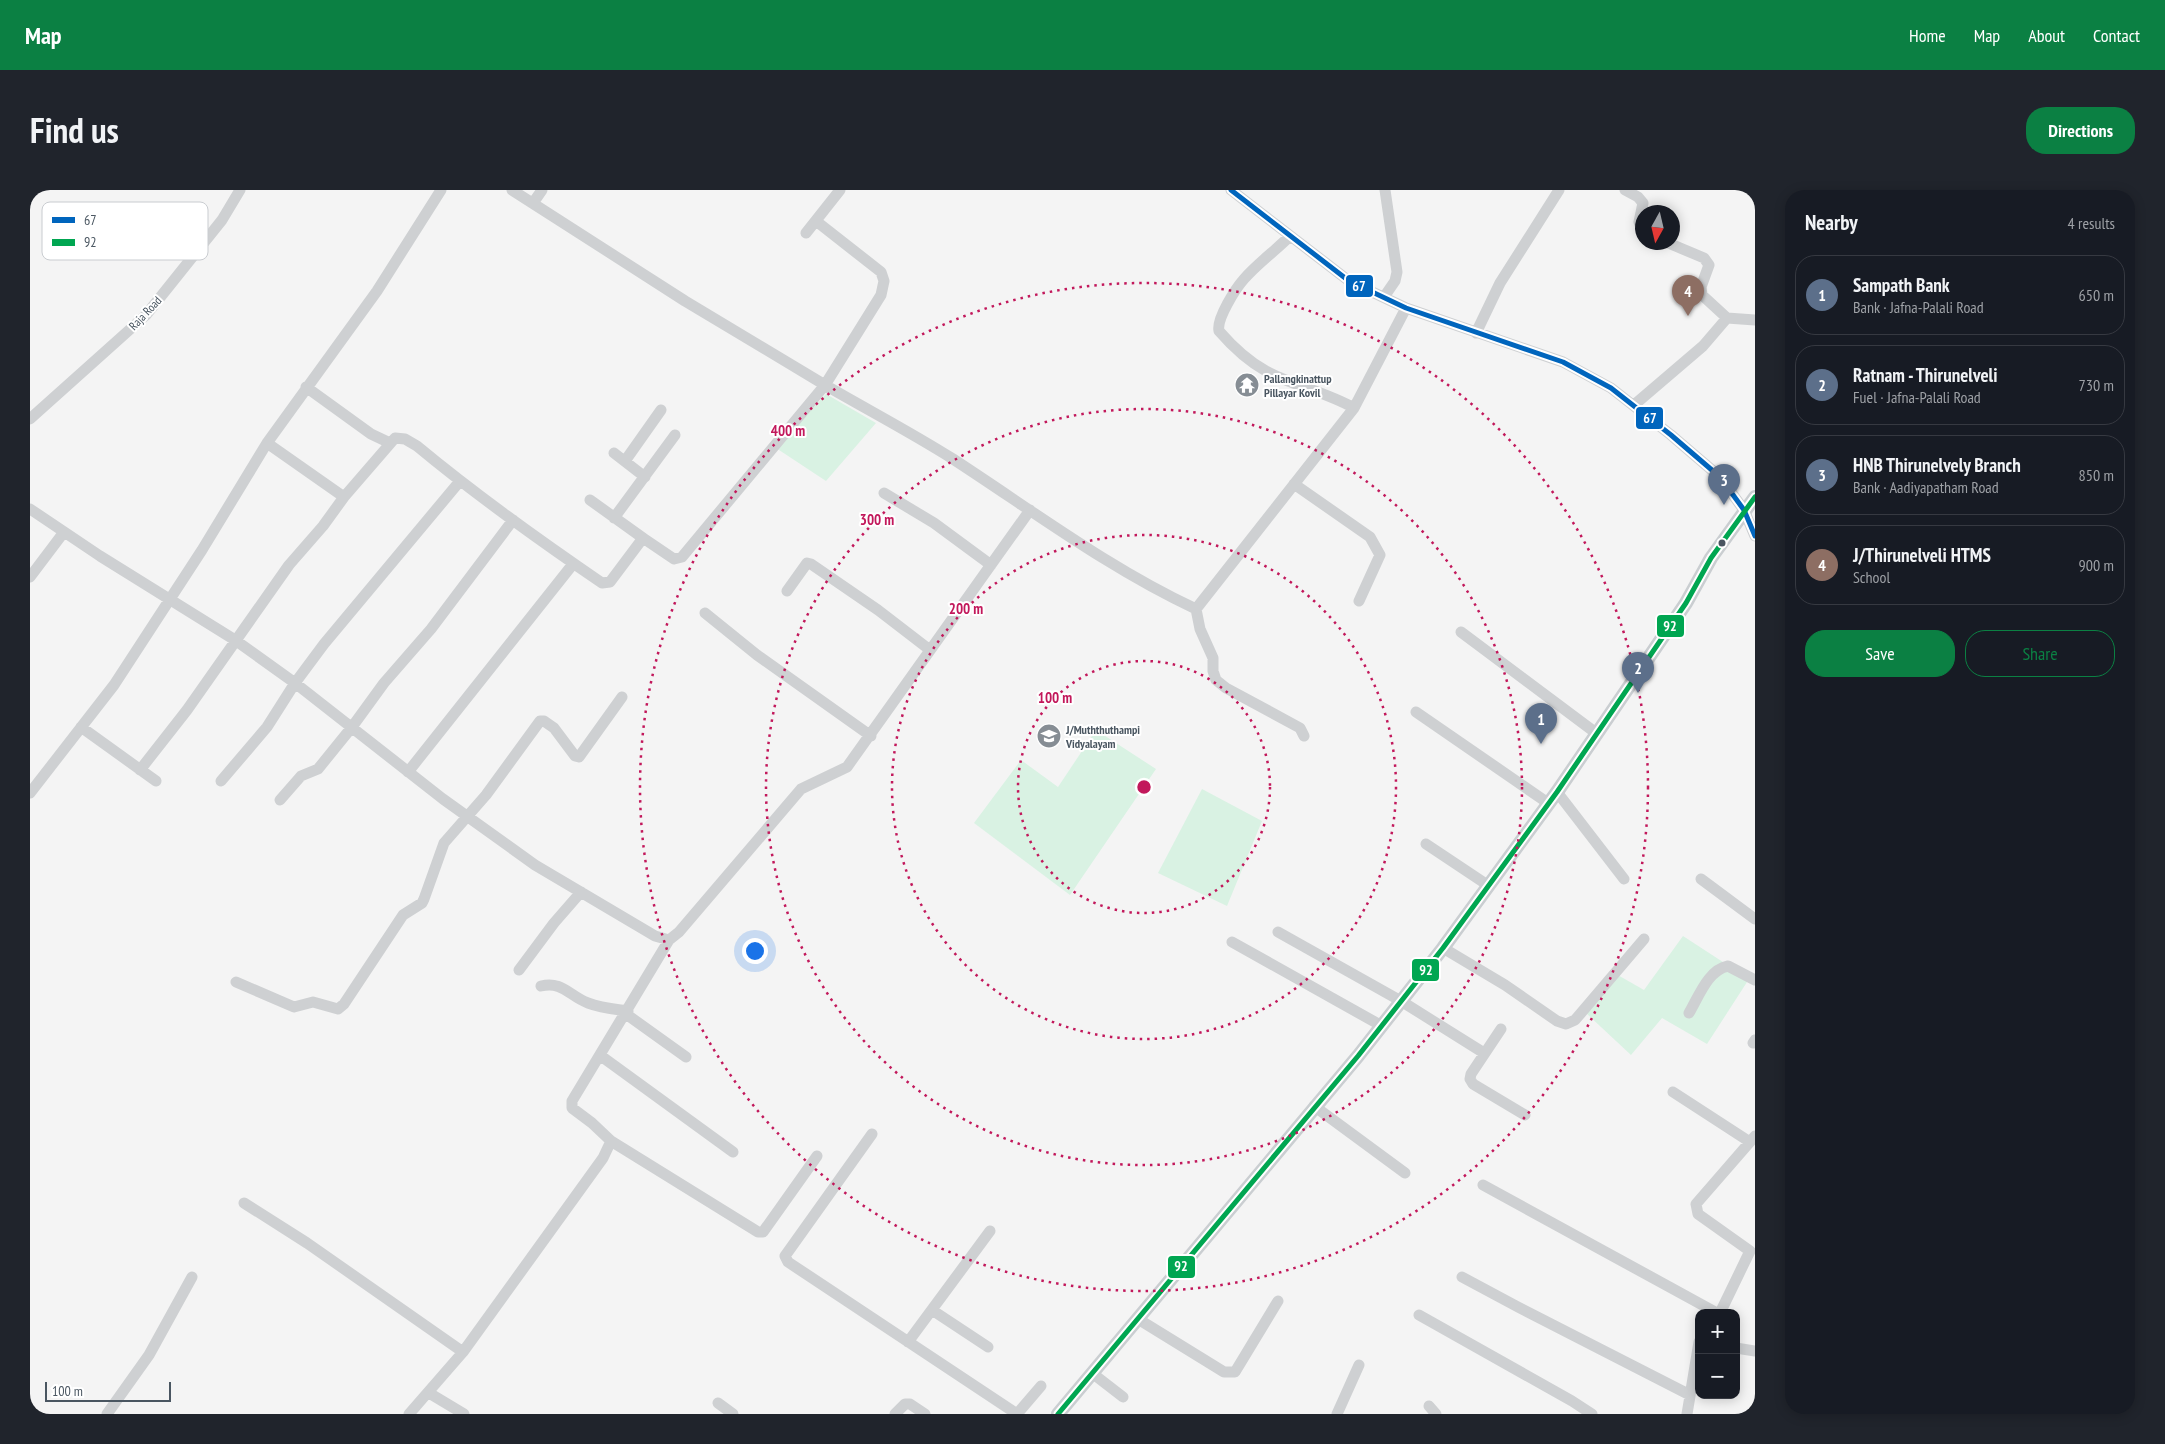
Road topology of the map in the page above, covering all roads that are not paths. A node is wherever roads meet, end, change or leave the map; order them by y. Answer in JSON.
{"nodes":[{"id":1,"x":240,"y":190,"type":"edge"},
{"id":2,"x":441,"y":190,"type":"edge"},
{"id":3,"x":512,"y":190,"type":"edge"},
{"id":4,"x":542,"y":190,"type":"edge"},
{"id":5,"x":840,"y":190,"type":"edge"},
{"id":6,"x":1231,"y":190,"type":"edge"},
{"id":7,"x":1385,"y":190,"type":"edge"},
{"id":8,"x":1559,"y":190,"type":"edge"},
{"id":9,"x":1624,"y":190,"type":"edge"},
{"id":10,"x":533,"y":203,"type":"junction"},
{"id":11,"x":1643,"y":205,"type":"edge"},
{"id":12,"x":816,"y":221,"type":"junction"},
{"id":13,"x":806,"y":233,"type":"dead end"},
{"id":14,"x":1290,"y":236,"type":"junction"},
{"id":15,"x":208,"y":238,"type":"edge"},
{"id":16,"x":1680,"y":248,"type":"edge"},
{"id":17,"x":190,"y":260,"type":"edge"},
{"id":18,"x":1384,"y":297,"type":"junction"},
{"id":19,"x":1406,"y":308,"type":"junction"},
{"id":20,"x":1727,"y":318,"type":"junction"},
{"id":21,"x":1755,"y":320,"type":"edge"},
{"id":22,"x":1476,"y":333,"type":"junction"},
{"id":23,"x":825,"y":385,"type":"junction"},
{"id":24,"x":306,"y":387,"type":"junction"},
{"id":25,"x":1634,"y":405,"type":"junction"},
{"id":26,"x":1354,"y":408,"type":"junction"},
{"id":27,"x":661,"y":410,"type":"dead end"},
{"id":28,"x":30,"y":419,"type":"edge"},
{"id":29,"x":676,"y":435,"type":"dead end"},
{"id":30,"x":267,"y":443,"type":"junction"},
{"id":31,"x":390,"y":443,"type":"junction"},
{"id":32,"x":614,"y":452,"type":"dead end"},
{"id":33,"x":625,"y":461,"type":"junction"},
{"id":34,"x":645,"y":476,"type":"junction"},
{"id":35,"x":460,"y":481,"type":"junction"},
{"id":36,"x":1294,"y":484,"type":"junction"},
{"id":37,"x":884,"y":493,"type":"dead end"},
{"id":38,"x":344,"y":497,"type":"junction"},
{"id":39,"x":1755,"y":497,"type":"edge"},
{"id":40,"x":590,"y":500,"type":"dead end"},
{"id":41,"x":30,"y":509,"type":"edge"},
{"id":42,"x":1030,"y":510,"type":"junction"},
{"id":43,"x":1744,"y":510,"type":"junction"},
{"id":44,"x":614,"y":518,"type":"junction"},
{"id":45,"x":513,"y":520,"type":"junction"},
{"id":46,"x":64,"y":532,"type":"junction"},
{"id":47,"x":1755,"y":536,"type":"edge"},
{"id":48,"x":643,"y":538,"type":"junction"},
{"id":49,"x":573,"y":564,"type":"junction"},
{"id":50,"x":991,"y":565,"type":"junction"},
{"id":51,"x":30,"y":577,"type":"edge"},
{"id":52,"x":787,"y":591,"type":"dead end"},
{"id":53,"x":170,"y":599,"type":"junction"},
{"id":54,"x":1359,"y":601,"type":"dead end"},
{"id":55,"x":1196,"y":609,"type":"junction"},
{"id":56,"x":705,"y":613,"type":"dead end"},
{"id":57,"x":1461,"y":632,"type":"dead end"},
{"id":58,"x":235,"y":640,"type":"junction"},
{"id":59,"x":930,"y":650,"type":"junction"},
{"id":60,"x":295,"y":683,"type":"junction"},
{"id":61,"x":622,"y":697,"type":"dead end"},
{"id":62,"x":1416,"y":712,"type":"dead end"},
{"id":63,"x":81,"y":727,"type":"junction"},
{"id":64,"x":352,"y":727,"type":"junction"},
{"id":65,"x":1596,"y":733,"type":"junction"},
{"id":66,"x":871,"y":736,"type":"junction"},
{"id":67,"x":1304,"y":736,"type":"dead end"},
{"id":68,"x":140,"y":770,"type":"junction"},
{"id":69,"x":408,"y":772,"type":"junction"},
{"id":70,"x":156,"y":780,"type":"dead end"},
{"id":71,"x":221,"y":780,"type":"dead end"},
{"id":72,"x":30,"y":792,"type":"edge"},
{"id":73,"x":1553,"y":798,"type":"junction"},
{"id":74,"x":280,"y":800,"type":"dead end"},
{"id":75,"x":467,"y":816,"type":"junction"},
{"id":76,"x":1426,"y":844,"type":"dead end"},
{"id":77,"x":1624,"y":879,"type":"dead end"},
{"id":78,"x":1701,"y":879,"type":"dead end"},
{"id":79,"x":1489,"y":886,"type":"junction"},
{"id":80,"x":581,"y":892,"type":"junction"},
{"id":81,"x":1755,"y":919,"type":"edge"},
{"id":82,"x":1278,"y":932,"type":"dead end"},
{"id":83,"x":1644,"y":939,"type":"dead end"},
{"id":84,"x":669,"y":940,"type":"junction"},
{"id":85,"x":1232,"y":942,"type":"dead end"},
{"id":86,"x":1443,"y":948,"type":"junction"},
{"id":87,"x":519,"y":970,"type":"dead end"},
{"id":88,"x":1755,"y":980,"type":"edge"},
{"id":89,"x":236,"y":982,"type":"dead end"},
{"id":90,"x":541,"y":986,"type":"dead end"},
{"id":91,"x":1400,"y":1002,"type":"junction"},
{"id":92,"x":627,"y":1012,"type":"junction"},
{"id":93,"x":1689,"y":1012,"type":"dead end"},
{"id":94,"x":1382,"y":1026,"type":"junction"},
{"id":95,"x":1501,"y":1029,"type":"dead end"},
{"id":96,"x":1484,"y":1053,"type":"junction"},
{"id":97,"x":601,"y":1056,"type":"junction"},
{"id":98,"x":686,"y":1057,"type":"dead end"},
{"id":99,"x":1673,"y":1092,"type":"dead end"},
{"id":100,"x":1314,"y":1106,"type":"junction"},
{"id":101,"x":1526,"y":1115,"type":"dead end"},
{"id":102,"x":872,"y":1134,"type":"dead end"},
{"id":103,"x":1753,"y":1139,"type":"edge"},
{"id":104,"x":612,"y":1141,"type":"junction"},
{"id":105,"x":733,"y":1152,"type":"dead end"},
{"id":106,"x":817,"y":1156,"type":"dead end"},
{"id":107,"x":1405,"y":1173,"type":"dead end"},
{"id":108,"x":1483,"y":1184,"type":"dead end"},
{"id":109,"x":244,"y":1203,"type":"dead end"},
{"id":110,"x":990,"y":1231,"type":"dead end"},
{"id":111,"x":1752,"y":1247,"type":"edge"},
{"id":112,"x":1462,"y":1276,"type":"dead end"},
{"id":113,"x":192,"y":1277,"type":"dead end"},
{"id":114,"x":1278,"y":1301,"type":"dead end"},
{"id":115,"x":1711,"y":1309,"type":"edge"},
{"id":116,"x":1720,"y":1309,"type":"edge"},
{"id":117,"x":932,"y":1310,"type":"junction"},
{"id":118,"x":1419,"y":1315,"type":"dead end"},
{"id":119,"x":1138,"y":1319,"type":"junction"},
{"id":120,"x":908,"y":1342,"type":"junction"},
{"id":121,"x":988,"y":1347,"type":"dead end"},
{"id":122,"x":1740,"y":1349,"type":"edge"},
{"id":123,"x":1755,"y":1351,"type":"edge"},
{"id":124,"x":462,"y":1352,"type":"junction"},
{"id":125,"x":1697,"y":1354,"type":"edge"},
{"id":126,"x":1358,"y":1365,"type":"dead end"},
{"id":127,"x":1092,"y":1373,"type":"junction"},
{"id":128,"x":1041,"y":1386,"type":"dead end"},
{"id":129,"x":429,"y":1393,"type":"junction"},
{"id":130,"x":1690,"y":1395,"type":"junction"},
{"id":131,"x":1123,"y":1398,"type":"dead end"},
{"id":132,"x":718,"y":1403,"type":"dead end"},
{"id":133,"x":108,"y":1414,"type":"edge"},
{"id":134,"x":409,"y":1414,"type":"edge"},
{"id":135,"x":464,"y":1414,"type":"edge"},
{"id":136,"x":733,"y":1414,"type":"edge"},
{"id":137,"x":895,"y":1414,"type":"edge"},
{"id":138,"x":925,"y":1414,"type":"edge"},
{"id":139,"x":1017,"y":1414,"type":"edge"},
{"id":140,"x":1058,"y":1414,"type":"edge"},
{"id":141,"x":1337,"y":1414,"type":"edge"},
{"id":142,"x":1592,"y":1414,"type":"edge"},
{"id":143,"x":1687,"y":1414,"type":"edge"}],
"edges":[{"from":1,"to":15,"type":"street","name":"Raja Road"},
{"from":2,"to":24,"type":"street"},
{"from":3,"to":10,"type":"street"},
{"from":4,"to":10,"type":"street"},
{"from":5,"to":12,"type":"street"},
{"from":6,"to":14,"type":"street"},
{"from":7,"to":18,"type":"street"},
{"from":8,"to":22,"type":"street"},
{"from":9,"to":11,"type":"street"},
{"from":10,"to":23,"type":"street"},
{"from":12,"to":13,"type":"street"},
{"from":12,"to":23,"type":"street"},
{"from":14,"to":18,"type":"street"},
{"from":14,"to":26,"type":"street"},
{"from":16,"to":20,"type":"street"},
{"from":17,"to":28,"type":"street","name":"Raja Road"},
{"from":18,"to":19,"type":"street"},
{"from":19,"to":22,"type":"street"},
{"from":19,"to":26,"type":"street"},
{"from":20,"to":21,"type":"street"},
{"from":20,"to":25,"type":"street"},
{"from":22,"to":25,"type":"street"},
{"from":23,"to":42,"type":"street"},
{"from":23,"to":48,"type":"street"},
{"from":24,"to":30,"type":"street"},
{"from":24,"to":31,"type":"street"},
{"from":25,"to":43,"type":"street"},
{"from":26,"to":36,"type":"street"},
{"from":27,"to":33,"type":"street"},
{"from":29,"to":34,"type":"street"},
{"from":30,"to":38,"type":"street"},
{"from":30,"to":53,"type":"street"},
{"from":31,"to":35,"type":"street"},
{"from":31,"to":38,"type":"street"},
{"from":32,"to":33,"type":"street"},
{"from":33,"to":34,"type":"street"},
{"from":34,"to":44,"type":"street"},
{"from":35,"to":45,"type":"street"},
{"from":35,"to":60,"type":"street"},
{"from":36,"to":54,"type":"street"},
{"from":36,"to":55,"type":"street"},
{"from":37,"to":50,"type":"street"},
{"from":38,"to":58,"type":"street"},
{"from":39,"to":43,"type":"main road"},
{"from":40,"to":44,"type":"street"},
{"from":41,"to":46,"type":"street"},
{"from":42,"to":50,"type":"street"},
{"from":42,"to":55,"type":"street"},
{"from":43,"to":47,"type":"street"},
{"from":43,"to":65,"type":"main road"},
{"from":44,"to":48,"type":"street"},
{"from":45,"to":49,"type":"street"},
{"from":45,"to":64,"type":"street"},
{"from":46,"to":51,"type":"street"},
{"from":46,"to":53,"type":"street"},
{"from":48,"to":49,"type":"street"},
{"from":49,"to":69,"type":"street"},
{"from":50,"to":59,"type":"street"},
{"from":52,"to":59,"type":"street"},
{"from":53,"to":58,"type":"street"},
{"from":53,"to":63,"type":"street"},
{"from":55,"to":67,"type":"street"},
{"from":56,"to":66,"type":"street"},
{"from":57,"to":65,"type":"street"},
{"from":58,"to":60,"type":"street"},
{"from":58,"to":68,"type":"street"},
{"from":59,"to":66,"type":"street"},
{"from":60,"to":64,"type":"street"},
{"from":60,"to":71,"type":"street"},
{"from":61,"to":75,"type":"street"},
{"from":62,"to":73,"type":"street"},
{"from":63,"to":68,"type":"street"},
{"from":63,"to":72,"type":"street"},
{"from":64,"to":69,"type":"street"},
{"from":64,"to":74,"type":"street"},
{"from":65,"to":73,"type":"main road"},
{"from":66,"to":84,"type":"street"},
{"from":68,"to":70,"type":"street"},
{"from":69,"to":75,"type":"street"},
{"from":73,"to":77,"type":"street"},
{"from":73,"to":79,"type":"main road"},
{"from":75,"to":80,"type":"street"},
{"from":75,"to":89,"type":"street"},
{"from":76,"to":79,"type":"street"},
{"from":78,"to":81,"type":"street"},
{"from":79,"to":86,"type":"main road"},
{"from":80,"to":84,"type":"street"},
{"from":80,"to":87,"type":"street"},
{"from":82,"to":91,"type":"street"},
{"from":83,"to":86,"type":"street"},
{"from":84,"to":92,"type":"street"},
{"from":85,"to":94,"type":"street"},
{"from":86,"to":91,"type":"main road"},
{"from":88,"to":93,"type":"street"},
{"from":90,"to":92,"type":"street"},
{"from":91,"to":94,"type":"main road"},
{"from":91,"to":96,"type":"street"},
{"from":92,"to":97,"type":"street"},
{"from":92,"to":98,"type":"street"},
{"from":94,"to":100,"type":"main road"},
{"from":95,"to":96,"type":"street"},
{"from":96,"to":101,"type":"street"},
{"from":97,"to":104,"type":"street"},
{"from":97,"to":105,"type":"street"},
{"from":99,"to":103,"type":"street"},
{"from":100,"to":107,"type":"street"},
{"from":100,"to":119,"type":"main road"},
{"from":102,"to":120,"type":"street"},
{"from":103,"to":111,"type":"street"},
{"from":104,"to":106,"type":"street"},
{"from":104,"to":124,"type":"street"},
{"from":108,"to":115,"type":"street"},
{"from":109,"to":124,"type":"street"},
{"from":110,"to":117,"type":"street"},
{"from":111,"to":116,"type":"street"},
{"from":112,"to":130,"type":"street"},
{"from":113,"to":133,"type":"street"},
{"from":114,"to":119,"type":"street"},
{"from":117,"to":120,"type":"street"},
{"from":117,"to":121,"type":"street"},
{"from":118,"to":142,"type":"street"},
{"from":119,"to":127,"type":"main road"},
{"from":120,"to":139,"type":"street"},
{"from":122,"to":123,"type":"street"},
{"from":124,"to":129,"type":"street"},
{"from":125,"to":130,"type":"street"},
{"from":126,"to":141,"type":"street"},
{"from":127,"to":131,"type":"street"},
{"from":127,"to":140,"type":"main road"},
{"from":128,"to":139,"type":"street"},
{"from":129,"to":134,"type":"street"},
{"from":129,"to":135,"type":"street"},
{"from":130,"to":143,"type":"street"},
{"from":132,"to":136,"type":"street"},
{"from":137,"to":138,"type":"street"}]}
